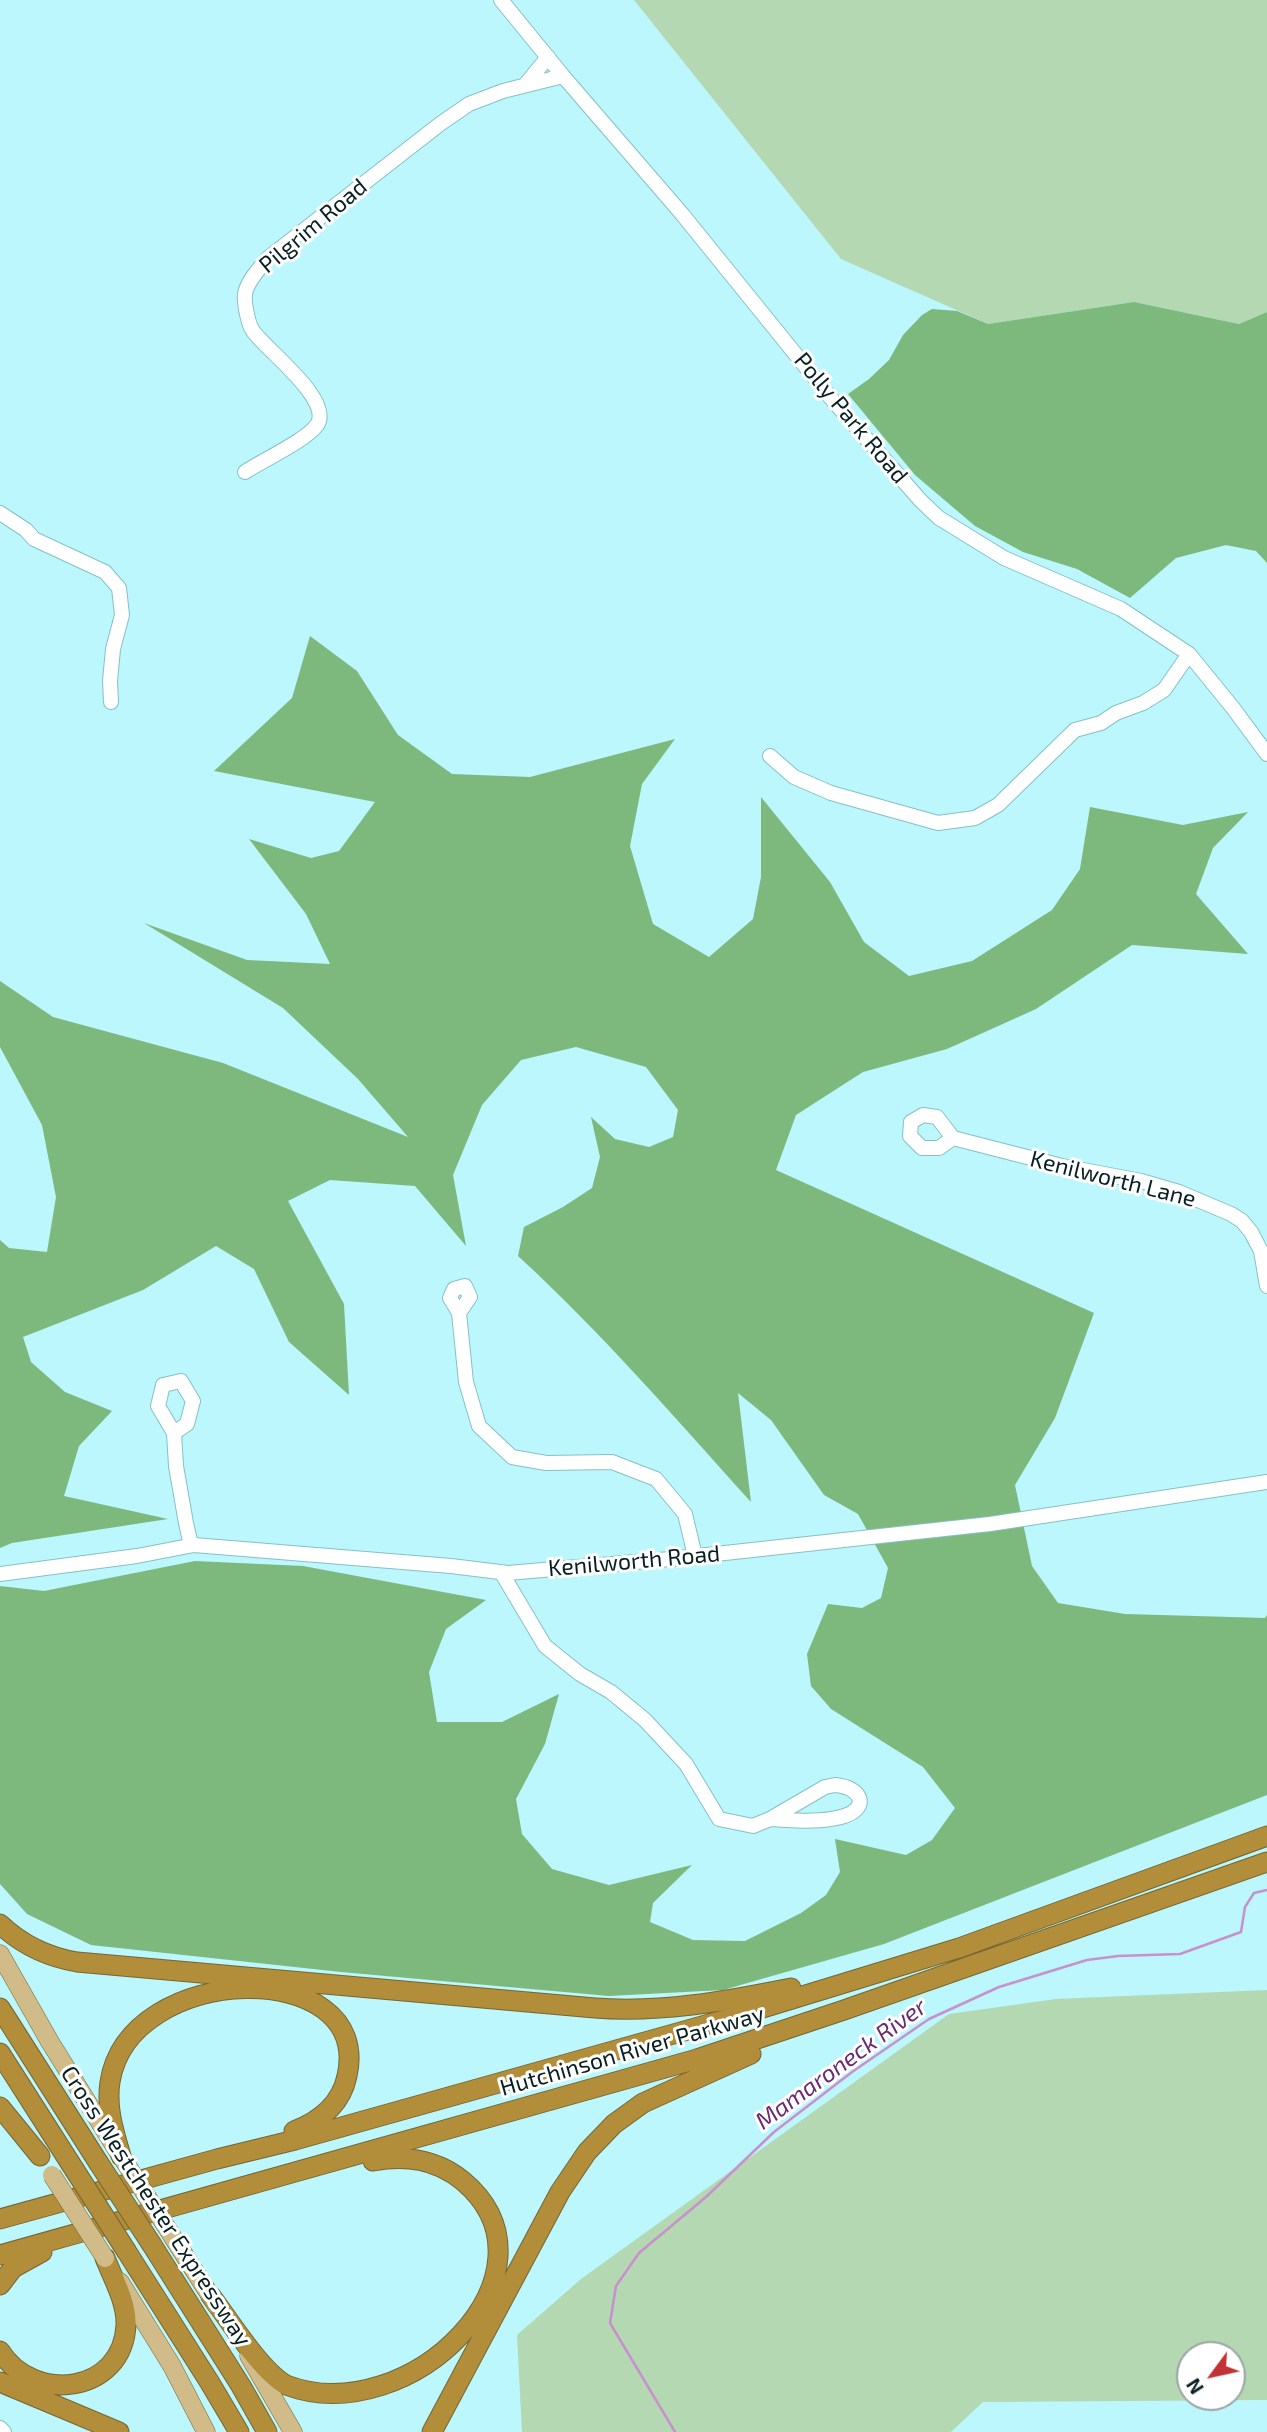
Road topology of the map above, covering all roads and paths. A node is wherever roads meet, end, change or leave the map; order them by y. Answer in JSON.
{"nodes":[{"id":1,"x":501,"y":0,"type":"edge"},
{"id":2,"x":548,"y":57,"type":"junction"},
{"id":3,"x":563,"y":76,"type":"junction"},
{"id":4,"x":524,"y":86,"type":"junction"},
{"id":5,"x":244,"y":471,"type":"dead end"},
{"id":6,"x":0,"y":513,"type":"edge"},
{"id":7,"x":1189,"y":654,"type":"junction"},
{"id":8,"x":111,"y":702,"type":"dead end"},
{"id":9,"x":1267,"y":754,"type":"edge"},
{"id":10,"x":770,"y":756,"type":"dead end"},
{"id":11,"x":953,"y":1139,"type":"dead end"},
{"id":12,"x":1267,"y":1286,"type":"edge"},
{"id":13,"x":459,"y":1312,"type":"dead end"},
{"id":14,"x":174,"y":1433,"type":"dead end"},
{"id":15,"x":1267,"y":1482,"type":"edge"},
{"id":16,"x":194,"y":1545,"type":"junction"},
{"id":17,"x":695,"y":1556,"type":"junction"},
{"id":18,"x":501,"y":1572,"type":"junction"},
{"id":19,"x":0,"y":1574,"type":"edge"},
{"id":20,"x":770,"y":1819,"type":"junction"},
{"id":21,"x":1267,"y":1836,"type":"edge"},
{"id":22,"x":1267,"y":1862,"type":"edge"},
{"id":23,"x":0,"y":1924,"type":"edge"},
{"id":24,"x":0,"y":1954,"type":"edge"},
{"id":25,"x":868,"y":1976,"type":"junction"},
{"id":26,"x":876,"y":1999,"type":"junction"},
{"id":27,"x":0,"y":2008,"type":"edge"},
{"id":28,"x":0,"y":2053,"type":"edge"},
{"id":29,"x":0,"y":2095,"type":"edge"},
{"id":30,"x":0,"y":2107,"type":"edge"},
{"id":31,"x":40,"y":2156,"type":"junction"},
{"id":32,"x":121,"y":2156,"type":"junction"},
{"id":33,"x":218,"y":2159,"type":"junction"},
{"id":34,"x":279,"y":2177,"type":"junction"},
{"id":35,"x":5,"y":2217,"type":"edge"},
{"id":36,"x":100,"y":2226,"type":"junction"},
{"id":37,"x":0,"y":2255,"type":"edge"},
{"id":38,"x":105,"y":2258,"type":"junction"},
{"id":39,"x":0,"y":2285,"type":"edge"},
{"id":40,"x":211,"y":2296,"type":"junction"},
{"id":41,"x":0,"y":2351,"type":"edge"},
{"id":42,"x":0,"y":2382,"type":"edge"},
{"id":43,"x":0,"y":2428,"type":"edge"},
{"id":44,"x":4,"y":2432,"type":"edge"},
{"id":45,"x":118,"y":2432,"type":"edge"},
{"id":46,"x":206,"y":2432,"type":"edge"},
{"id":47,"x":239,"y":2432,"type":"edge"},
{"id":48,"x":267,"y":2432,"type":"edge"},
{"id":49,"x":293,"y":2432,"type":"edge"},
{"id":50,"x":432,"y":2432,"type":"edge"}],
"edges":[{"from":1,"to":2,"type":"street","name":"Polly Park Road"},
{"from":2,"to":3,"type":"street","name":"Polly Park Road"},
{"from":2,"to":4,"type":"street"},
{"from":3,"to":4,"type":"street","name":"Pilgrim Road"},
{"from":3,"to":7,"type":"street","name":"Polly Park Road"},
{"from":4,"to":5,"type":"street","name":"Pilgrim Road"},
{"from":6,"to":8,"type":"street"},
{"from":7,"to":9,"type":"street","name":"Polly Park Road"},
{"from":7,"to":10,"type":"street"},
{"from":11,"to":12,"type":"street","name":"Kenilworth Lane"},
{"from":13,"to":17,"type":"street"},
{"from":14,"to":16,"type":"street"},
{"from":15,"to":17,"type":"street","name":"Kenilworth Road"},
{"from":16,"to":18,"type":"street","name":"Kenilworth Road"},
{"from":16,"to":19,"type":"street","name":"Kenilworth Road"},
{"from":17,"to":18,"type":"street","name":"Kenilworth Road"},
{"from":18,"to":20,"type":"street"},
{"from":20,"to":20,"type":"street"},
{"from":21,"to":25,"type":"highway","name":"Hutchinson River Parkway"},
{"from":22,"to":26,"type":"highway","name":"Hutchinson River Parkway"},
{"from":23,"to":25,"type":"highway"},
{"from":24,"to":32,"type":"main road"},
{"from":25,"to":33,"type":"highway","name":"Hutchinson River Parkway"},
{"from":26,"to":34,"type":"highway","name":"Hutchinson River Parkway"},
{"from":26,"to":50,"type":"highway"},
{"from":27,"to":48,"type":"highway","name":"Cross Westchester Expressway","bridge":true},
{"from":28,"to":47,"type":"highway","bridge":true},
{"from":29,"to":31,"type":"main road"},
{"from":30,"to":31,"type":"highway"},
{"from":31,"to":38,"type":"main road","bridge":true},
{"from":32,"to":33,"type":"highway"},
{"from":32,"to":40,"type":"main road","bridge":true},
{"from":33,"to":35,"type":"highway","name":"Hutchinson River Parkway"},
{"from":34,"to":36,"type":"highway","name":"Hutchinson River Parkway"},
{"from":34,"to":40,"type":"highway"},
{"from":36,"to":37,"type":"highway","name":"Hutchinson River Parkway"},
{"from":36,"to":39,"type":"highway"},
{"from":38,"to":41,"type":"highway"},
{"from":38,"to":46,"type":"main road"},
{"from":40,"to":49,"type":"main road"},
{"from":42,"to":45,"type":"highway"},
{"from":43,"to":44,"type":"street"}]}
